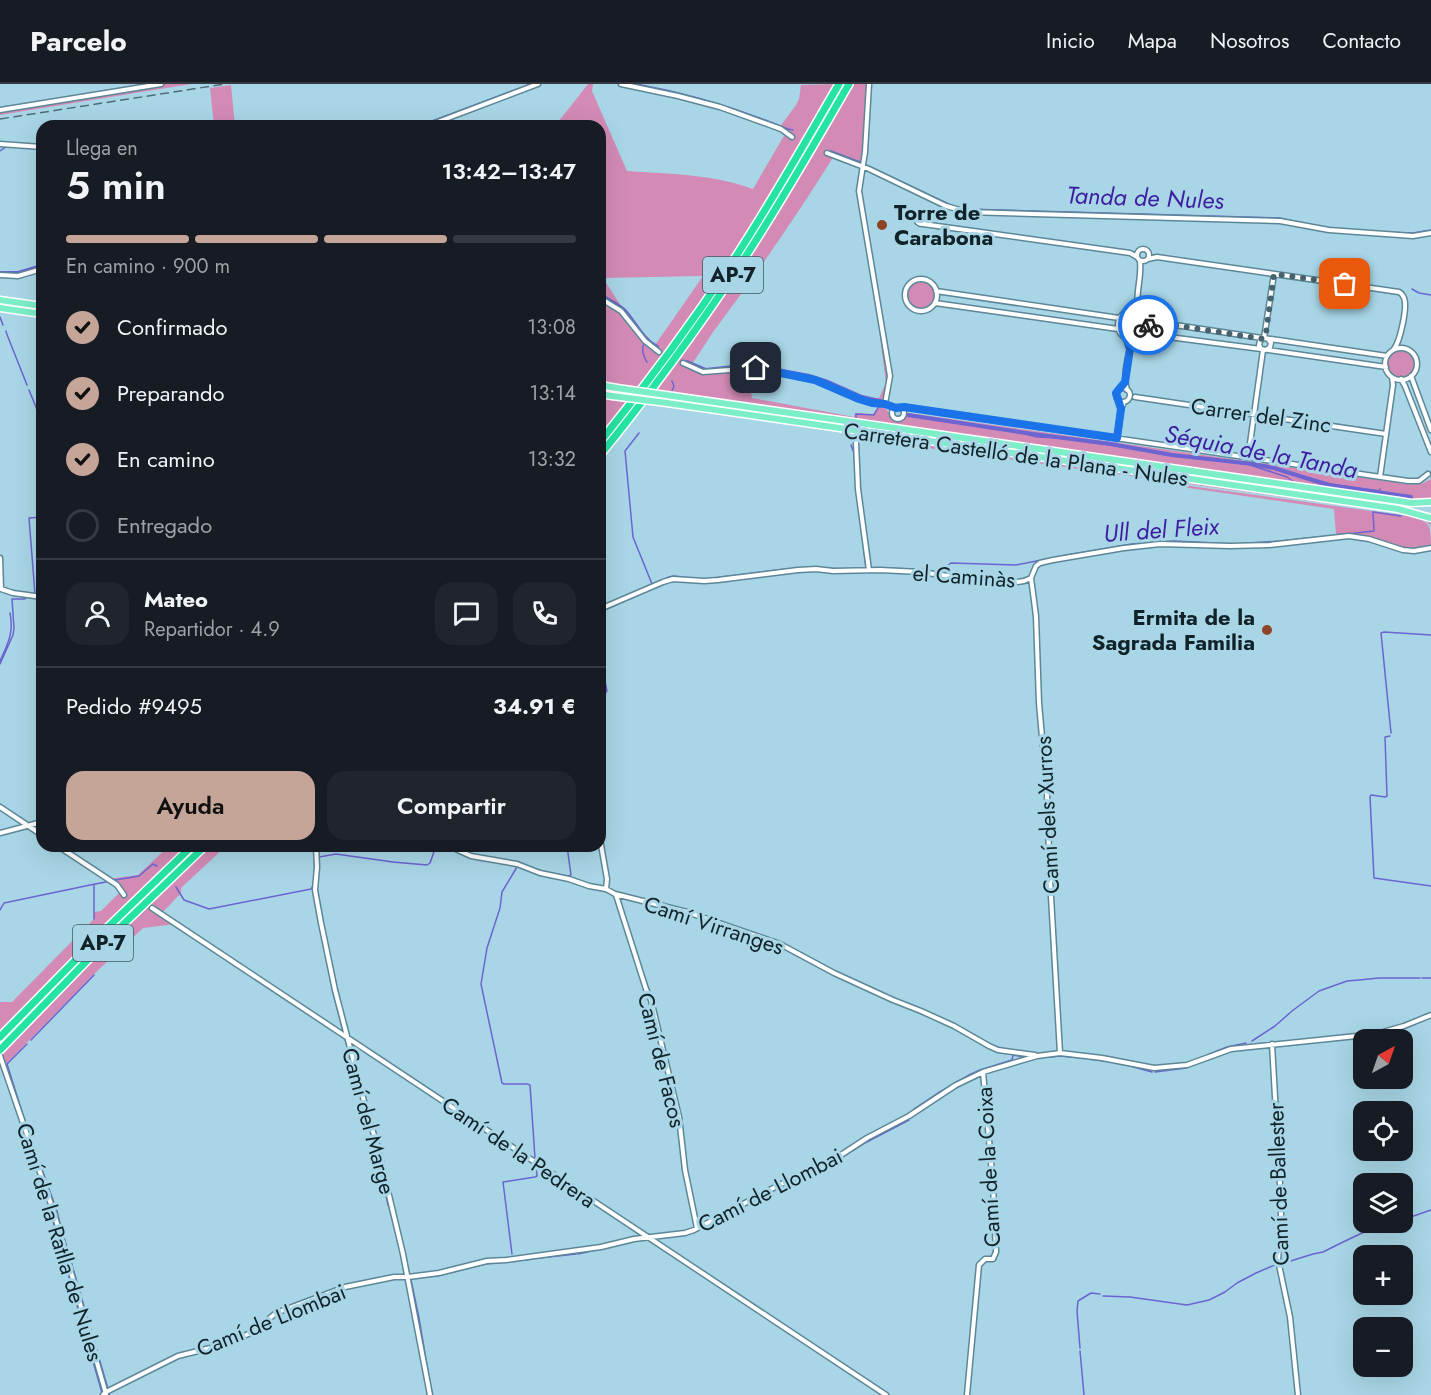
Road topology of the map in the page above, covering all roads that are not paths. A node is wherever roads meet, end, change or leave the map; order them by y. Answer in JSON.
{"nodes":[{"id":1,"x":161,"y":84,"type":"edge"},
{"id":2,"x":538,"y":84,"type":"edge"},
{"id":3,"x":621,"y":84,"type":"edge"},
{"id":4,"x":839,"y":84,"type":"edge"},
{"id":5,"x":849,"y":84,"type":"edge"},
{"id":6,"x":869,"y":84,"type":"edge"},
{"id":7,"x":0,"y":110,"type":"edge"},
{"id":8,"x":443,"y":120,"type":"edge"},
{"id":9,"x":792,"y":137,"type":"dead end"},
{"id":10,"x":0,"y":144,"type":"edge"},
{"id":11,"x":36,"y":147,"type":"edge"},
{"id":12,"x":827,"y":153,"type":"dead end"},
{"id":13,"x":862,"y":166,"type":"junction"},
{"id":14,"x":929,"y":219,"type":"junction"},
{"id":15,"x":923,"y":224,"type":"junction"},
{"id":16,"x":938,"y":226,"type":"junction"},
{"id":17,"x":1431,"y":233,"type":"edge"},
{"id":18,"x":1149,"y":253,"type":"junction"},
{"id":19,"x":1156,"y":257,"type":"junction"},
{"id":20,"x":1142,"y":258,"type":"junction"},
{"id":21,"x":36,"y":271,"type":"edge"},
{"id":22,"x":1274,"y":274,"type":"junction"},
{"id":23,"x":0,"y":275,"type":"edge"},
{"id":24,"x":936,"y":291,"type":"junction"},
{"id":25,"x":0,"y":300,"type":"edge"},
{"id":26,"x":606,"y":302,"type":"edge"},
{"id":27,"x":935,"y":303,"type":"junction"},
{"id":28,"x":36,"y":305,"type":"edge"},
{"id":29,"x":0,"y":308,"type":"edge"},
{"id":30,"x":1135,"y":310,"type":"junction"},
{"id":31,"x":36,"y":313,"type":"edge"},
{"id":32,"x":1119,"y":318,"type":"junction"},
{"id":33,"x":1148,"y":321,"type":"junction"},
{"id":34,"x":1118,"y":329,"type":"junction"},
{"id":35,"x":1146,"y":334,"type":"junction"},
{"id":36,"x":1265,"y":339,"type":"junction"},
{"id":37,"x":1127,"y":340,"type":"junction"},
{"id":38,"x":1399,"y":340,"type":"junction"},
{"id":39,"x":1134,"y":341,"type":"junction"},
{"id":40,"x":1402,"y":348,"type":"junction"},
{"id":41,"x":1130,"y":349,"type":"junction"},
{"id":42,"x":1394,"y":349,"type":"junction"},
{"id":43,"x":1264,"y":350,"type":"junction"},
{"id":44,"x":659,"y":352,"type":"dead end"},
{"id":45,"x":1387,"y":356,"type":"junction"},
{"id":46,"x":683,"y":363,"type":"dead end"},
{"id":47,"x":1386,"y":368,"type":"junction"},
{"id":48,"x":1392,"y":376,"type":"junction"},
{"id":49,"x":1411,"y":376,"type":"junction"},
{"id":50,"x":1400,"y":379,"type":"junction"},
{"id":51,"x":1125,"y":382,"type":"junction"},
{"id":52,"x":1394,"y":385,"type":"junction"},
{"id":53,"x":606,"y":386,"type":"edge"},
{"id":54,"x":1120,"y":389,"type":"junction"},
{"id":55,"x":606,"y":395,"type":"edge"},
{"id":56,"x":1126,"y":397,"type":"junction"},
{"id":57,"x":885,"y":404,"type":"junction"},
{"id":58,"x":898,"y":408,"type":"junction"},
{"id":59,"x":915,"y":409,"type":"junction"},
{"id":60,"x":892,"y":413,"type":"junction"},
{"id":61,"x":903,"y":413,"type":"junction"},
{"id":62,"x":1254,"y":414,"type":"junction"},
{"id":63,"x":1431,"y":430,"type":"edge"},
{"id":64,"x":606,"y":434,"type":"edge"},
{"id":65,"x":1386,"y":434,"type":"junction"},
{"id":66,"x":1117,"y":438,"type":"junction"},
{"id":67,"x":856,"y":442,"type":"dead end"},
{"id":68,"x":606,"y":447,"type":"edge"},
{"id":69,"x":1431,"y":452,"type":"edge"},
{"id":70,"x":1248,"y":458,"type":"junction"},
{"id":71,"x":1428,"y":474,"type":"dead end"},
{"id":72,"x":1380,"y":477,"type":"junction"},
{"id":73,"x":1431,"y":502,"type":"edge"},
{"id":74,"x":1431,"y":518,"type":"edge"},
{"id":75,"x":1430,"y":548,"type":"edge"},
{"id":76,"x":0,"y":558,"type":"edge"},
{"id":77,"x":869,"y":570,"type":"junction"},
{"id":78,"x":1,"y":571,"type":"edge"},
{"id":79,"x":1031,"y":578,"type":"junction"},
{"id":80,"x":1,"y":590,"type":"edge"},
{"id":81,"x":36,"y":596,"type":"edge"},
{"id":82,"x":606,"y":606,"type":"edge"},
{"id":83,"x":0,"y":807,"type":"edge"},
{"id":84,"x":36,"y":824,"type":"edge"},
{"id":85,"x":28,"y":826,"type":"junction"},
{"id":86,"x":36,"y":831,"type":"edge"},
{"id":87,"x":0,"y":833,"type":"edge"},
{"id":88,"x":67,"y":852,"type":"edge"},
{"id":89,"x":186,"y":852,"type":"edge"},
{"id":90,"x":199,"y":852,"type":"edge"},
{"id":91,"x":316,"y":852,"type":"edge"},
{"id":92,"x":462,"y":852,"type":"edge"},
{"id":93,"x":602,"y":852,"type":"edge"},
{"id":94,"x":606,"y":889,"type":"junction"},
{"id":95,"x":615,"y":894,"type":"junction"},
{"id":96,"x":124,"y":895,"type":"dead end"},
{"id":97,"x":152,"y":908,"type":"dead end"},
{"id":98,"x":1431,"y":1015,"type":"edge"},
{"id":99,"x":0,"y":1037,"type":"edge"},
{"id":100,"x":347,"y":1037,"type":"junction"},
{"id":101,"x":1272,"y":1044,"type":"junction"},
{"id":102,"x":3,"y":1047,"type":"edge"},
{"id":103,"x":1060,"y":1053,"type":"junction"},
{"id":104,"x":0,"y":1056,"type":"edge"},
{"id":105,"x":1036,"y":1056,"type":"junction"},
{"id":106,"x":983,"y":1072,"type":"junction"},
{"id":107,"x":698,"y":1228,"type":"junction"},
{"id":108,"x":647,"y":1237,"type":"junction"},
{"id":109,"x":408,"y":1277,"type":"junction"},
{"id":110,"x":105,"y":1394,"type":"edge"},
{"id":111,"x":430,"y":1395,"type":"edge"},
{"id":112,"x":886,"y":1395,"type":"edge"},
{"id":113,"x":968,"y":1395,"type":"edge"},
{"id":114,"x":1298,"y":1395,"type":"edge"}],
"edges":[{"from":1,"to":7,"type":"street"},
{"from":2,"to":8,"type":"street"},
{"from":3,"to":9,"type":"street"},
{"from":4,"to":64,"type":"highway","number":"AP-7"},
{"from":5,"to":68,"type":"highway","number":"AP-7"},
{"from":6,"to":13,"type":"street"},
{"from":10,"to":11,"type":"street"},
{"from":12,"to":13,"type":"street"},
{"from":13,"to":17,"type":"street"},
{"from":13,"to":57,"type":"street"},
{"from":14,"to":15,"type":"street"},
{"from":14,"to":15,"type":"street"},
{"from":14,"to":16,"type":"street"},
{"from":15,"to":16,"type":"street"},
{"from":16,"to":20,"type":"street"},
{"from":18,"to":19,"type":"street"},
{"from":18,"to":20,"type":"street"},
{"from":18,"to":20,"type":"street"},
{"from":19,"to":20,"type":"street"},
{"from":19,"to":22,"type":"street"},
{"from":20,"to":30,"type":"street"},
{"from":21,"to":23,"type":"street"},
{"from":22,"to":36,"type":"street"},
{"from":22,"to":38,"type":"street"},
{"from":24,"to":27,"type":"street"},
{"from":24,"to":27,"type":"street"},
{"from":24,"to":32,"type":"street"},
{"from":25,"to":28,"type":"main road"},
{"from":26,"to":44,"type":"street"},
{"from":27,"to":34,"type":"street"},
{"from":29,"to":31,"type":"main road"},
{"from":30,"to":32,"type":"street"},
{"from":30,"to":33,"type":"street"},
{"from":32,"to":34,"type":"street"},
{"from":33,"to":35,"type":"street"},
{"from":33,"to":36,"type":"street"},
{"from":34,"to":37,"type":"street"},
{"from":35,"to":39,"type":"street"},
{"from":35,"to":43,"type":"street"},
{"from":36,"to":43,"type":"street"},
{"from":36,"to":43,"type":"street"},
{"from":36,"to":45,"type":"street"},
{"from":37,"to":39,"type":"street"},
{"from":37,"to":41,"type":"street"},
{"from":38,"to":40,"type":"street"},
{"from":38,"to":42,"type":"street"},
{"from":39,"to":41,"type":"street"},
{"from":40,"to":42,"type":"street"},
{"from":40,"to":49,"type":"street"},
{"from":41,"to":51,"type":"street"},
{"from":42,"to":45,"type":"street"},
{"from":43,"to":47,"type":"street"},
{"from":43,"to":62,"type":"street"},
{"from":45,"to":47,"type":"street"},
{"from":46,"to":57,"type":"street"},
{"from":47,"to":48,"type":"street"},
{"from":48,"to":50,"type":"street"},
{"from":48,"to":52,"type":"street"},
{"from":49,"to":50,"type":"street"},
{"from":49,"to":63,"type":"street"},
{"from":50,"to":52,"type":"street"},
{"from":50,"to":69,"type":"street"},
{"from":51,"to":54,"type":"street"},
{"from":51,"to":56,"type":"street"},
{"from":52,"to":65,"type":"street"},
{"from":53,"to":73,"type":"main road","name":"Carretera Castelló de la Plana - Nules","bridge":true},
{"from":54,"to":56,"type":"street","name":"Carrer del Zinc"},
{"from":54,"to":56,"type":"street"},
{"from":55,"to":74,"type":"main road","name":"Carretera Castelló de la Plana - Nules","bridge":true},
{"from":56,"to":62,"type":"street","name":"Carrer del Zinc"},
{"from":56,"to":66,"type":"street"},
{"from":57,"to":58,"type":"street"},
{"from":57,"to":60,"type":"street"},
{"from":58,"to":59,"type":"street"},
{"from":58,"to":60,"type":"street"},
{"from":58,"to":61,"type":"street"},
{"from":59,"to":61,"type":"street"},
{"from":59,"to":66,"type":"street"},
{"from":60,"to":61,"type":"street"},
{"from":62,"to":65,"type":"street","name":"Carrer del Zinc"},
{"from":62,"to":70,"type":"street"},
{"from":65,"to":72,"type":"street"},
{"from":66,"to":70,"type":"street"},
{"from":67,"to":77,"type":"street"},
{"from":70,"to":72,"type":"street"},
{"from":71,"to":72,"type":"street"},
{"from":75,"to":79,"type":"street","name":"el Caminàs"},
{"from":76,"to":78,"type":"street"},
{"from":77,"to":79,"type":"street","name":"el Caminàs"},
{"from":77,"to":82,"type":"street","name":"el Caminàs"},
{"from":78,"to":80,"type":"street"},
{"from":79,"to":103,"type":"street","name":"Camí dels Xurros"},
{"from":80,"to":81,"type":"street"},
{"from":83,"to":85,"type":"street"},
{"from":84,"to":85,"type":"street"},
{"from":85,"to":86,"type":"street"},
{"from":85,"to":87,"type":"street"},
{"from":88,"to":96,"type":"street"},
{"from":89,"to":99,"type":"highway","number":"AP-7"},
{"from":90,"to":102,"type":"highway","number":"AP-7"},
{"from":91,"to":100,"type":"street","name":"Camí del Marge"},
{"from":92,"to":94,"type":"street","name":"Camí Virranges"},
{"from":93,"to":94,"type":"street"},
{"from":94,"to":95,"type":"street","name":"Camí Virranges"},
{"from":95,"to":105,"type":"street","name":"Camí Virranges"},
{"from":95,"to":107,"type":"street","name":"Camí de Facos"},
{"from":97,"to":100,"type":"street","name":"Camí de la Pedrera"},
{"from":98,"to":101,"type":"street","name":"Camí de Llombai"},
{"from":100,"to":108,"type":"street","name":"Camí de la Pedrera"},
{"from":100,"to":109,"type":"street","name":"Camí del Marge"},
{"from":101,"to":103,"type":"street","name":"Camí de Llombai"},
{"from":101,"to":114,"type":"street","name":"Camí de Ballester"},
{"from":103,"to":105,"type":"street","name":"Camí de Llombai"},
{"from":104,"to":110,"type":"street","name":"Camí de la Ratlla de Nules"},
{"from":105,"to":106,"type":"street","name":"Camí de Llombai"},
{"from":106,"to":107,"type":"street","name":"Camí de Llombai"},
{"from":106,"to":113,"type":"street","name":"Camí de la Coixa"},
{"from":107,"to":108,"type":"street","name":"Camí de Llombai"},
{"from":108,"to":109,"type":"street","name":"Camí de Llombai"},
{"from":108,"to":112,"type":"street","name":"Camí de la Pedrera"},
{"from":109,"to":110,"type":"street","name":"Camí de Llombai"},
{"from":109,"to":111,"type":"street","name":"Camí del Marge"}]}
